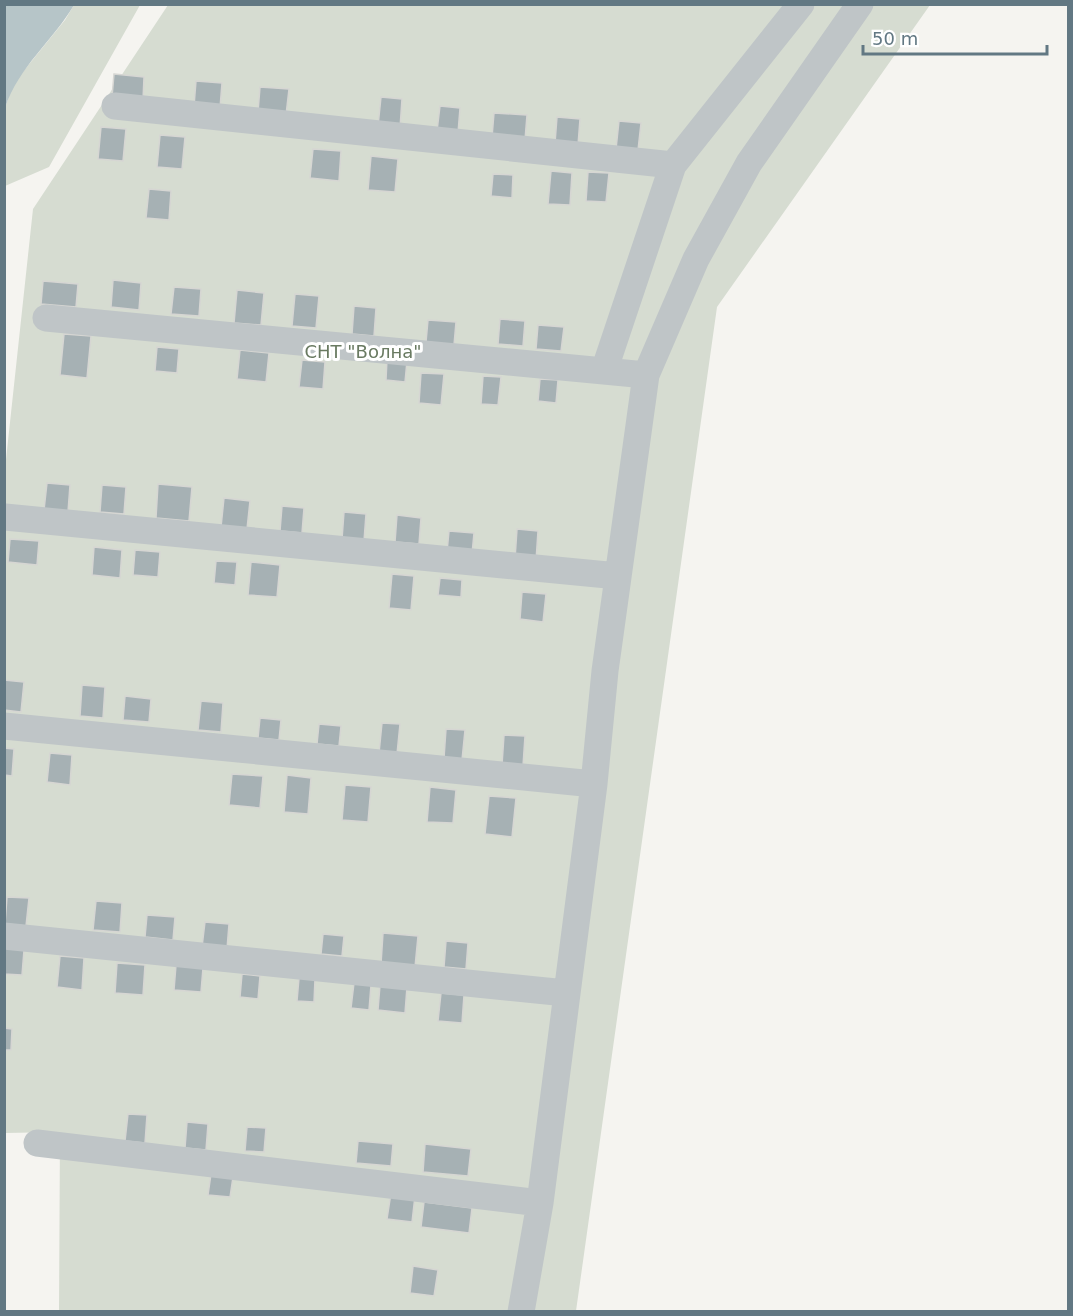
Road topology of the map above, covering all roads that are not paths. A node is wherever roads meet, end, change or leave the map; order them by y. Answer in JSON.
{"nodes":[{"id":1,"x":801,"y":4,"type":"edge"},
{"id":2,"x":860,"y":4,"type":"edge"},
{"id":3,"x":116,"y":106,"type":"dead end"},
{"id":4,"x":674,"y":165,"type":"junction"},
{"id":5,"x":46,"y":318,"type":"dead end"},
{"id":6,"x":604,"y":371,"type":"junction"},
{"id":7,"x":646,"y":375,"type":"junction"},
{"id":8,"x":5,"y":517,"type":"edge"},
{"id":9,"x":618,"y":576,"type":"junction"},
{"id":10,"x":4,"y":726,"type":"edge"},
{"id":11,"x":594,"y":784,"type":"junction"},
{"id":12,"x":4,"y":936,"type":"edge"},
{"id":13,"x":566,"y":993,"type":"junction"},
{"id":14,"x":37,"y":1143,"type":"dead end"},
{"id":15,"x":540,"y":1203,"type":"junction"},
{"id":16,"x":521,"y":1311,"type":"edge"}],
"edges":[{"from":1,"to":4,"type":"street"},
{"from":2,"to":7,"type":"street"},
{"from":3,"to":4,"type":"street"},
{"from":4,"to":6,"type":"street"},
{"from":5,"to":6,"type":"street"},
{"from":6,"to":7,"type":"street"},
{"from":7,"to":9,"type":"street"},
{"from":8,"to":9,"type":"street"},
{"from":9,"to":11,"type":"street"},
{"from":10,"to":11,"type":"street"},
{"from":11,"to":13,"type":"street"},
{"from":12,"to":13,"type":"street"},
{"from":13,"to":15,"type":"street"},
{"from":14,"to":15,"type":"street"},
{"from":15,"to":16,"type":"street"}]}
